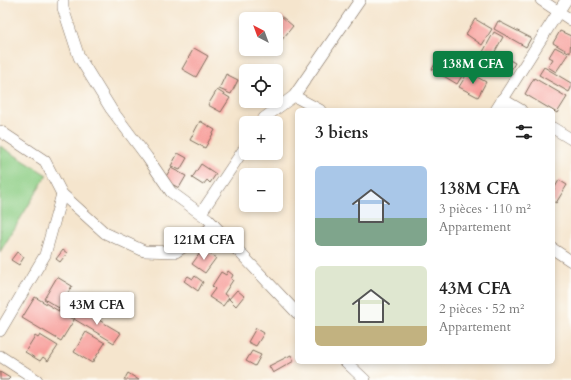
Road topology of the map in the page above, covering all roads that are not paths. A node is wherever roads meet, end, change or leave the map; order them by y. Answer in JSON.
{"nodes":[{"id":1,"x":63,"y":0,"type":"edge"},
{"id":2,"x":360,"y":0,"type":"edge"},
{"id":3,"x":541,"y":0,"type":"edge"},
{"id":4,"x":566,"y":0,"type":"edge"},
{"id":5,"x":558,"y":12,"type":"junction"},
{"id":6,"x":571,"y":20,"type":"edge"},
{"id":7,"x":294,"y":96,"type":"junction"},
{"id":8,"x":502,"y":99,"type":"junction"},
{"id":9,"x":316,"y":108,"type":"edge"},
{"id":10,"x":497,"y":108,"type":"edge"},
{"id":11,"x":518,"y":108,"type":"edge"},
{"id":12,"x":267,"y":116,"type":"edge"},
{"id":13,"x":555,"y":129,"type":"edge"},
{"id":14,"x":0,"y":131,"type":"edge"},
{"id":15,"x":571,"y":139,"type":"edge"},
{"id":16,"x":239,"y":156,"type":"edge"},
{"id":17,"x":62,"y":194,"type":"junction"},
{"id":18,"x":201,"y":213,"type":"junction"},
{"id":19,"x":214,"y":226,"type":"junction"},
{"id":20,"x":555,"y":250,"type":"edge"},
{"id":21,"x":571,"y":261,"type":"edge"},
{"id":22,"x":295,"y":311,"type":"edge"},
{"id":23,"x":0,"y":331,"type":"edge"},
{"id":24,"x":0,"y":356,"type":"edge"},
{"id":25,"x":348,"y":364,"type":"edge"},
{"id":26,"x":37,"y":380,"type":"edge"},
{"id":27,"x":365,"y":380,"type":"edge"}],
"edges":[{"from":1,"to":18,"type":"street"},
{"from":2,"to":7,"type":"street"},
{"from":3,"to":5,"type":"street"},
{"from":4,"to":5,"type":"street"},
{"from":5,"to":6,"type":"street"},
{"from":5,"to":8,"type":"street"},
{"from":7,"to":9,"type":"street"},
{"from":7,"to":12,"type":"street"},
{"from":8,"to":10,"type":"street"},
{"from":8,"to":11,"type":"street"},
{"from":13,"to":15,"type":"street"},
{"from":14,"to":17,"type":"street"},
{"from":16,"to":18,"type":"street"},
{"from":17,"to":19,"type":"street"},
{"from":17,"to":23,"type":"street"},
{"from":18,"to":19,"type":"street"},
{"from":19,"to":22,"type":"street"},
{"from":20,"to":21,"type":"street"},
{"from":24,"to":26,"type":"street"},
{"from":25,"to":27,"type":"street"}]}
